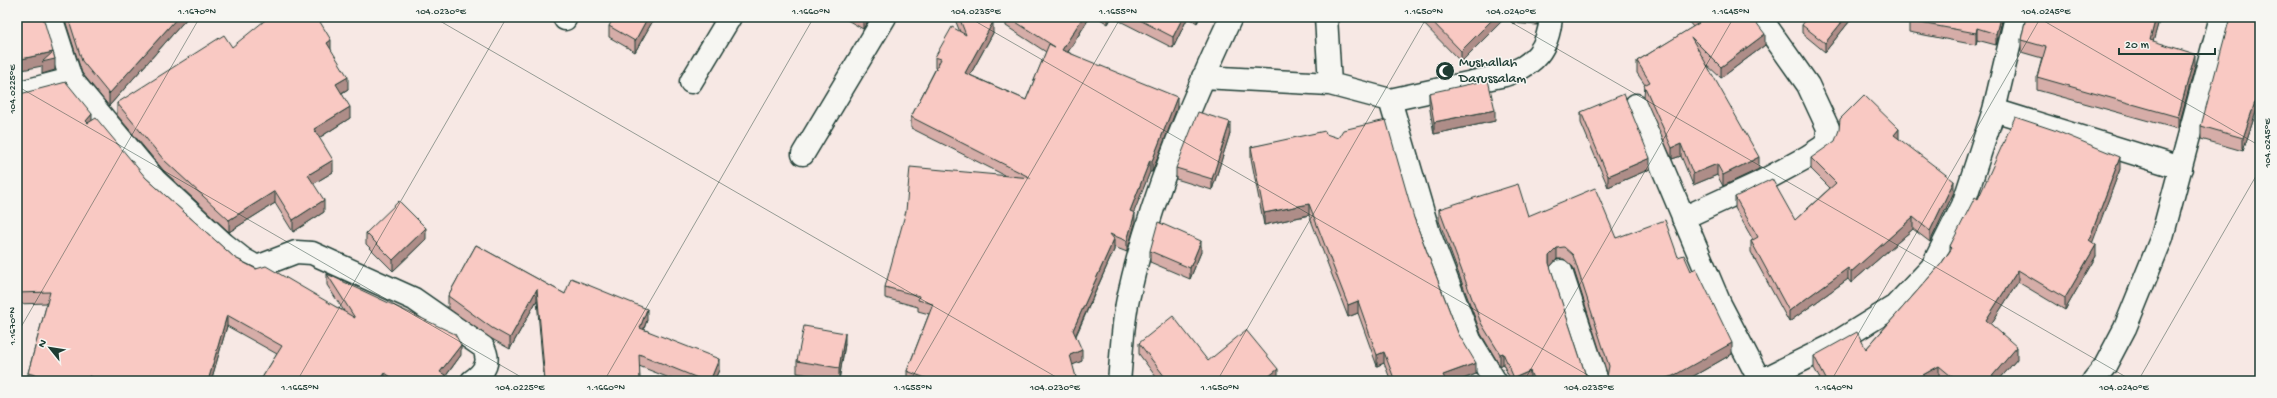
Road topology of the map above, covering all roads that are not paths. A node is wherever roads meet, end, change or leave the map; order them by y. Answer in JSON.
{"nodes":[{"id":1,"x":51,"y":17,"type":"edge"},
{"id":2,"x":730,"y":17,"type":"edge"},
{"id":3,"x":885,"y":17,"type":"edge"},
{"id":4,"x":1231,"y":17,"type":"edge"},
{"id":5,"x":1326,"y":17,"type":"edge"},
{"id":6,"x":1550,"y":17,"type":"edge"},
{"id":7,"x":1760,"y":17,"type":"edge"},
{"id":8,"x":2016,"y":17,"type":"edge"},
{"id":9,"x":2221,"y":17,"type":"edge"},
{"id":10,"x":1203,"y":76,"type":"junction"},
{"id":11,"x":71,"y":79,"type":"junction"},
{"id":12,"x":691,"y":82,"type":"dead end"},
{"id":13,"x":1330,"y":84,"type":"junction"},
{"id":14,"x":17,"y":94,"type":"edge"},
{"id":15,"x":1390,"y":100,"type":"junction"},
{"id":16,"x":1636,"y":106,"type":"dead end"},
{"id":17,"x":1994,"y":110,"type":"junction"},
{"id":18,"x":803,"y":154,"type":"dead end"},
{"id":19,"x":2181,"y":168,"type":"junction"},
{"id":20,"x":1683,"y":218,"type":"junction"},
{"id":21,"x":1561,"y":271,"type":"dead end"},
{"id":22,"x":472,"y":381,"type":"edge"},
{"id":23,"x":1119,"y":381,"type":"edge"},
{"id":24,"x":1495,"y":381,"type":"edge"},
{"id":25,"x":1597,"y":381,"type":"edge"},
{"id":26,"x":1760,"y":381,"type":"edge"},
{"id":27,"x":2093,"y":381,"type":"edge"}],
"edges":[{"from":1,"to":11,"type":"street"},
{"from":2,"to":12,"type":"street"},
{"from":3,"to":18,"type":"street"},
{"from":4,"to":10,"type":"street"},
{"from":5,"to":13,"type":"street"},
{"from":6,"to":15,"type":"street"},
{"from":7,"to":20,"type":"street"},
{"from":8,"to":17,"type":"street"},
{"from":9,"to":19,"type":"street"},
{"from":10,"to":13,"type":"street"},
{"from":10,"to":23,"type":"street"},
{"from":11,"to":14,"type":"street"},
{"from":11,"to":22,"type":"street"},
{"from":13,"to":15,"type":"street"},
{"from":15,"to":24,"type":"street"},
{"from":16,"to":20,"type":"street"},
{"from":17,"to":19,"type":"street"},
{"from":17,"to":26,"type":"street"},
{"from":19,"to":27,"type":"street"},
{"from":20,"to":26,"type":"street"},
{"from":21,"to":25,"type":"street"}]}
